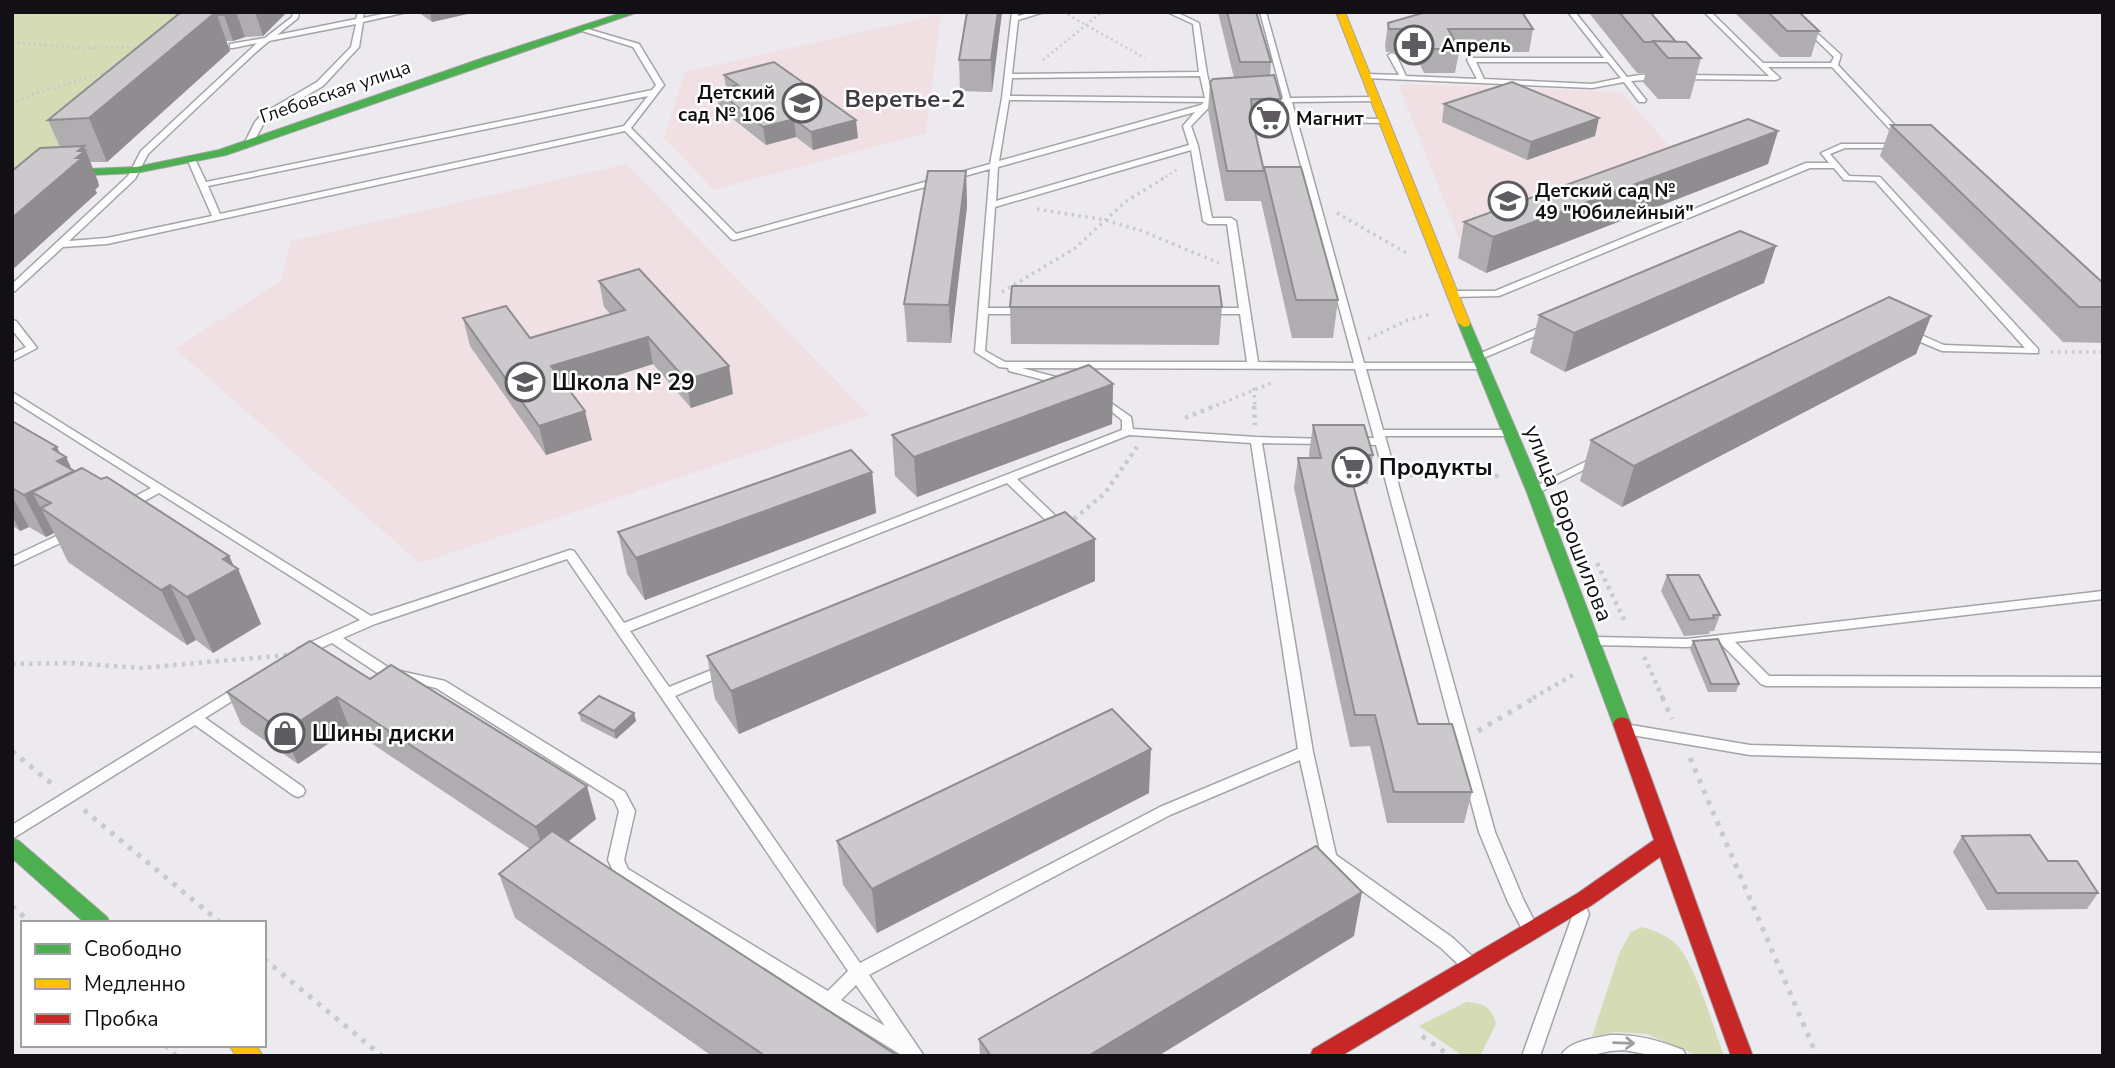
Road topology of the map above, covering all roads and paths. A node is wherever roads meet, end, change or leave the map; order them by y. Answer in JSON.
{"nodes":[{"id":1,"x":296,"y":12,"type":"edge"},
{"id":2,"x":361,"y":12,"type":"edge"},
{"id":3,"x":404,"y":12,"type":"edge"},
{"id":4,"x":634,"y":12,"type":"edge"},
{"id":5,"x":1041,"y":12,"type":"edge"},
{"id":6,"x":1063,"y":12,"type":"edge"},
{"id":7,"x":1102,"y":12,"type":"edge"},
{"id":8,"x":1170,"y":12,"type":"edge"},
{"id":9,"x":1263,"y":12,"type":"edge"},
{"id":10,"x":1340,"y":12,"type":"edge"},
{"id":11,"x":1571,"y":12,"type":"edge"},
{"id":12,"x":1707,"y":12,"type":"edge"},
{"id":13,"x":1790,"y":12,"type":"edge"},
{"id":14,"x":1015,"y":16,"type":"edge"},
{"id":15,"x":359,"y":22,"type":"junction"},
{"id":16,"x":1087,"y":26,"type":"junction"},
{"id":17,"x":581,"y":29,"type":"junction"},
{"id":18,"x":270,"y":39,"type":"junction"},
{"id":19,"x":12,"y":42,"type":"edge"},
{"id":20,"x":221,"y":46,"type":"edge"},
{"id":21,"x":233,"y":46,"type":"junction"},
{"id":22,"x":259,"y":46,"type":"junction"},
{"id":23,"x":150,"y":47,"type":"edge"},
{"id":24,"x":1392,"y":55,"type":"edge"},
{"id":25,"x":1611,"y":60,"type":"junction"},
{"id":26,"x":1761,"y":65,"type":"junction"},
{"id":27,"x":1834,"y":65,"type":"junction"},
{"id":28,"x":116,"y":69,"type":"edge"},
{"id":29,"x":1173,"y":74,"type":"junction"},
{"id":30,"x":1203,"y":74,"type":"junction"},
{"id":31,"x":1008,"y":75,"type":"junction"},
{"id":32,"x":1366,"y":76,"type":"junction"},
{"id":33,"x":1404,"y":78,"type":"junction"},
{"id":34,"x":1626,"y":80,"type":"junction"},
{"id":35,"x":1482,"y":82,"type":"junction"},
{"id":36,"x":654,"y":92,"type":"junction"},
{"id":37,"x":1006,"y":98,"type":"junction"},
{"id":38,"x":1374,"y":99,"type":"junction"},
{"id":39,"x":1223,"y":100,"type":"edge"},
{"id":40,"x":1282,"y":100,"type":"junction"},
{"id":41,"x":1642,"y":100,"type":"dead end"},
{"id":42,"x":1207,"y":103,"type":"junction"},
{"id":43,"x":12,"y":104,"type":"edge"},
{"id":44,"x":1315,"y":120,"type":"dead end"},
{"id":45,"x":1383,"y":121,"type":"junction"},
{"id":46,"x":626,"y":128,"type":"junction"},
{"id":47,"x":247,"y":144,"type":"junction"},
{"id":48,"x":1195,"y":146,"type":"junction"},
{"id":49,"x":1196,"y":158,"type":"junction"},
{"id":50,"x":192,"y":161,"type":"junction"},
{"id":51,"x":994,"y":166,"type":"junction"},
{"id":52,"x":1836,"y":166,"type":"junction"},
{"id":53,"x":136,"y":170,"type":"junction"},
{"id":54,"x":202,"y":184,"type":"junction"},
{"id":55,"x":12,"y":193,"type":"edge"},
{"id":56,"x":1317,"y":202,"type":"junction"},
{"id":57,"x":991,"y":205,"type":"junction"},
{"id":58,"x":1031,"y":208,"type":"dead end"},
{"id":59,"x":217,"y":217,"type":"junction"},
{"id":60,"x":1105,"y":220,"type":"junction"},
{"id":61,"x":60,"y":244,"type":"junction"},
{"id":62,"x":1412,"y":257,"type":"dead end"},
{"id":63,"x":1239,"y":272,"type":"junction"},
{"id":64,"x":12,"y":289,"type":"edge"},
{"id":65,"x":1452,"y":294,"type":"junction"},
{"id":66,"x":1431,"y":303,"type":"dead end"},
{"id":67,"x":983,"y":307,"type":"junction"},
{"id":68,"x":1037,"y":311,"type":"edge"},
{"id":69,"x":1195,"y":311,"type":"edge"},
{"id":70,"x":1245,"y":311,"type":"junction"},
{"id":71,"x":1565,"y":320,"type":"edge"},
{"id":72,"x":12,"y":323,"type":"edge"},
{"id":73,"x":1892,"y":325,"type":"edge"},
{"id":74,"x":1354,"y":346,"type":"junction"},
{"id":75,"x":2034,"y":351,"type":"junction"},
{"id":76,"x":2103,"y":352,"type":"edge"},
{"id":77,"x":12,"y":358,"type":"edge"},
{"id":78,"x":1479,"y":361,"type":"junction"},
{"id":79,"x":1003,"y":365,"type":"junction"},
{"id":80,"x":1253,"y":366,"type":"junction"},
{"id":81,"x":1359,"y":366,"type":"junction"},
{"id":82,"x":12,"y":395,"type":"edge"},
{"id":83,"x":1128,"y":432,"type":"junction"},
{"id":84,"x":1509,"y":433,"type":"junction"},
{"id":85,"x":1378,"y":437,"type":"junction"},
{"id":86,"x":1255,"y":440,"type":"junction"},
{"id":87,"x":1609,"y":453,"type":"edge"},
{"id":88,"x":1388,"y":475,"type":"junction"},
{"id":89,"x":1009,"y":478,"type":"junction"},
{"id":90,"x":1531,"y":483,"type":"junction"},
{"id":91,"x":160,"y":488,"type":"junction"},
{"id":92,"x":116,"y":511,"type":"edge"},
{"id":93,"x":82,"y":528,"type":"edge"},
{"id":94,"x":1049,"y":534,"type":"edge"},
{"id":95,"x":1591,"y":551,"type":"dead end"},
{"id":96,"x":12,"y":562,"type":"edge"},
{"id":97,"x":2103,"y":595,"type":"edge"},
{"id":98,"x":370,"y":621,"type":"junction"},
{"id":99,"x":621,"y":629,"type":"junction"},
{"id":100,"x":332,"y":637,"type":"junction"},
{"id":101,"x":1724,"y":639,"type":"junction"},
{"id":102,"x":1591,"y":641,"type":"junction"},
{"id":103,"x":1637,"y":642,"type":"junction"},
{"id":104,"x":293,"y":657,"type":"joint"},
{"id":105,"x":1598,"y":660,"type":"junction"},
{"id":106,"x":743,"y":662,"type":"edge"},
{"id":107,"x":12,"y":664,"type":"edge"},
{"id":108,"x":253,"y":682,"type":"edge"},
{"id":109,"x":2103,"y":682,"type":"edge"},
{"id":110,"x":666,"y":694,"type":"junction"},
{"id":111,"x":195,"y":718,"type":"junction"},
{"id":112,"x":1624,"y":729,"type":"junction"},
{"id":113,"x":1680,"y":737,"type":"junction"},
{"id":114,"x":1462,"y":741,"type":"junction"},
{"id":115,"x":12,"y":751,"type":"edge"},
{"id":116,"x":1306,"y":752,"type":"junction"},
{"id":117,"x":2103,"y":758,"type":"edge"},
{"id":118,"x":298,"y":791,"type":"dead end"},
{"id":119,"x":69,"y":798,"type":"junction"},
{"id":120,"x":12,"y":833,"type":"edge"},
{"id":121,"x":1667,"y":842,"type":"junction"},
{"id":122,"x":12,"y":846,"type":"edge"},
{"id":123,"x":1329,"y":858,"type":"junction"},
{"id":124,"x":1305,"y":872,"type":"edge"},
{"id":125,"x":1586,"y":899,"type":"junction"},
{"id":126,"x":12,"y":906,"type":"edge"},
{"id":127,"x":29,"y":921,"type":"edge"},
{"id":128,"x":98,"y":921,"type":"edge"},
{"id":129,"x":219,"y":921,"type":"edge"},
{"id":130,"x":1532,"y":932,"type":"junction"},
{"id":131,"x":266,"y":960,"type":"edge"},
{"id":132,"x":1473,"y":967,"type":"junction"},
{"id":133,"x":858,"y":972,"type":"junction"},
{"id":134,"x":829,"y":1001,"type":"junction"},
{"id":135,"x":915,"y":1055,"type":"edge"},
{"id":136,"x":382,"y":1056,"type":"edge"},
{"id":137,"x":1321,"y":1056,"type":"edge"},
{"id":138,"x":1531,"y":1056,"type":"edge"},
{"id":139,"x":1570,"y":1056,"type":"edge"},
{"id":140,"x":1677,"y":1056,"type":"edge"},
{"id":141,"x":1742,"y":1056,"type":"edge"},
{"id":142,"x":1817,"y":1056,"type":"edge"}],
"edges":[{"from":1,"to":18,"type":"lane"},
{"from":2,"to":15,"type":"lane"},
{"from":3,"to":15,"type":"lane"},
{"from":4,"to":17,"type":"main road","name":"Глебовская улица"},
{"from":5,"to":14,"type":"lane"},
{"from":6,"to":16,"type":"path"},
{"from":7,"to":16,"type":"path"},
{"from":8,"to":30,"type":"lane"},
{"from":9,"to":40,"type":"lane"},
{"from":10,"to":32,"type":"main road","name":"улица Ворошилова"},
{"from":11,"to":25,"type":"lane"},
{"from":12,"to":26,"type":"lane"},
{"from":13,"to":27,"type":"lane"},
{"from":14,"to":31,"type":"lane"},
{"from":15,"to":18,"type":"lane"},
{"from":15,"to":47,"type":"lane"},
{"from":16,"to":29,"type":"path"},
{"from":16,"to":31,"type":"path"},
{"from":17,"to":36,"type":"lane"},
{"from":17,"to":47,"type":"main road","name":"Глебовская улица"},
{"from":18,"to":21,"type":"lane"},
{"from":18,"to":22,"type":"lane"},
{"from":19,"to":23,"type":"path"},
{"from":20,"to":21,"type":"lane"},
{"from":21,"to":22,"type":"lane"},
{"from":22,"to":53,"type":"lane"},
{"from":24,"to":33,"type":"lane"},
{"from":25,"to":34,"type":"lane"},
{"from":25,"to":35,"type":"lane"},
{"from":26,"to":27,"type":"lane"},
{"from":26,"to":34,"type":"lane"},
{"from":27,"to":52,"type":"lane"},
{"from":28,"to":43,"type":"path"},
{"from":29,"to":30,"type":"lane"},
{"from":29,"to":31,"type":"lane"},
{"from":30,"to":42,"type":"lane"},
{"from":31,"to":37,"type":"lane"},
{"from":32,"to":33,"type":"lane"},
{"from":32,"to":38,"type":"main road","name":"улица Ворошилова"},
{"from":33,"to":35,"type":"lane"},
{"from":34,"to":35,"type":"lane"},
{"from":34,"to":41,"type":"lane"},
{"from":36,"to":46,"type":"lane"},
{"from":36,"to":54,"type":"lane"},
{"from":37,"to":42,"type":"lane"},
{"from":37,"to":51,"type":"lane"},
{"from":38,"to":40,"type":"lane"},
{"from":38,"to":45,"type":"main road","name":"улица Ворошилова"},
{"from":39,"to":42,"type":"lane"},
{"from":40,"to":56,"type":"lane"},
{"from":42,"to":48,"type":"lane"},
{"from":42,"to":51,"type":"lane"},
{"from":44,"to":45,"type":"lane"},
{"from":45,"to":65,"type":"main road","name":"улица Ворошилова"},
{"from":46,"to":51,"type":"lane"},
{"from":46,"to":59,"type":"lane"},
{"from":47,"to":50,"type":"main road","name":"Глебовская улица"},
{"from":48,"to":49,"type":"lane"},
{"from":48,"to":57,"type":"lane"},
{"from":49,"to":60,"type":"path"},
{"from":49,"to":63,"type":"lane"},
{"from":50,"to":53,"type":"main road","name":"Глебовская улица"},
{"from":50,"to":54,"type":"lane"},
{"from":51,"to":57,"type":"lane"},
{"from":52,"to":65,"type":"lane"},
{"from":52,"to":75,"type":"lane"},
{"from":53,"to":55,"type":"main road","name":"Глебовская улица"},
{"from":53,"to":61,"type":"lane"},
{"from":54,"to":59,"type":"lane"},
{"from":56,"to":62,"type":"path"},
{"from":56,"to":74,"type":"lane"},
{"from":57,"to":67,"type":"lane"},
{"from":58,"to":60,"type":"path"},
{"from":59,"to":61,"type":"lane"},
{"from":60,"to":63,"type":"path"},
{"from":60,"to":67,"type":"path"},
{"from":61,"to":64,"type":"lane"},
{"from":63,"to":70,"type":"lane"},
{"from":65,"to":78,"type":"main road","name":"улица Ворошилова"},
{"from":66,"to":74,"type":"path"},
{"from":67,"to":68,"type":"lane"},
{"from":67,"to":79,"type":"lane"},
{"from":69,"to":70,"type":"lane"},
{"from":70,"to":80,"type":"lane"},
{"from":71,"to":78,"type":"lane"},
{"from":72,"to":77,"type":"lane"},
{"from":73,"to":75,"type":"lane"},
{"from":74,"to":81,"type":"lane"},
{"from":75,"to":76,"type":"path"},
{"from":78,"to":81,"type":"lane"},
{"from":78,"to":84,"type":"main road","name":"улица Ворошилова"},
{"from":79,"to":80,"type":"lane"},
{"from":79,"to":83,"type":"lane"},
{"from":80,"to":81,"type":"lane"},
{"from":80,"to":86,"type":"path"},
{"from":81,"to":85,"type":"lane"},
{"from":82,"to":91,"type":"lane"},
{"from":83,"to":86,"type":"lane"},
{"from":83,"to":89,"type":"lane"},
{"from":84,"to":85,"type":"lane"},
{"from":84,"to":90,"type":"main road","name":"улица Ворошилова"},
{"from":85,"to":86,"type":"lane"},
{"from":85,"to":88,"type":"lane"},
{"from":86,"to":116,"type":"lane"},
{"from":87,"to":90,"type":"lane"},
{"from":88,"to":90,"type":"path"},
{"from":88,"to":114,"type":"lane"},
{"from":89,"to":94,"type":"lane"},
{"from":89,"to":99,"type":"lane"},
{"from":90,"to":102,"type":"main road","name":"улица Ворошилова"},
{"from":91,"to":92,"type":"lane"},
{"from":91,"to":98,"type":"lane"},
{"from":93,"to":96,"type":"lane"},
{"from":95,"to":103,"type":"path"},
{"from":97,"to":101,"type":"lane"},
{"from":98,"to":99,"type":"lane"},
{"from":98,"to":100,"type":"lane"},
{"from":99,"to":110,"type":"lane"},
{"from":100,"to":104,"type":"lane"},
{"from":100,"to":134,"type":"lane"},
{"from":101,"to":103,"type":"lane"},
{"from":101,"to":109,"type":"lane"},
{"from":102,"to":103,"type":"lane"},
{"from":102,"to":105,"type":"main road","name":"улица Ворошилова"},
{"from":103,"to":113,"type":"path"},
{"from":104,"to":107,"type":"path"},
{"from":105,"to":112,"type":"main road","name":"улица Ворошилова"},
{"from":105,"to":114,"type":"path"},
{"from":106,"to":110,"type":"lane"},
{"from":108,"to":111,"type":"lane"},
{"from":110,"to":133,"type":"lane"},
{"from":111,"to":118,"type":"lane"},
{"from":111,"to":119,"type":"lane"},
{"from":112,"to":113,"type":"lane"},
{"from":112,"to":121,"type":"main road","name":"улица Ворошилова"},
{"from":113,"to":117,"type":"lane"},
{"from":113,"to":142,"type":"path"},
{"from":114,"to":130,"type":"lane"},
{"from":115,"to":119,"type":"path"},
{"from":116,"to":123,"type":"lane"},
{"from":116,"to":133,"type":"lane"},
{"from":119,"to":120,"type":"lane"},
{"from":119,"to":129,"type":"path"},
{"from":121,"to":125,"type":"main road"},
{"from":121,"to":141,"type":"main road","name":"улица Ворошилова"},
{"from":122,"to":128,"type":"main road"},
{"from":123,"to":124,"type":"lane"},
{"from":123,"to":132,"type":"lane"},
{"from":125,"to":130,"type":"main road"},
{"from":125,"to":138,"type":"lane"},
{"from":126,"to":127,"type":"path"},
{"from":130,"to":132,"type":"main road"},
{"from":131,"to":136,"type":"path"},
{"from":132,"to":137,"type":"main road"},
{"from":133,"to":134,"type":"lane"},
{"from":133,"to":135,"type":"lane"},
{"from":134,"to":135,"type":"lane"},
{"from":139,"to":140,"type":"lane","one_way":true}]}
